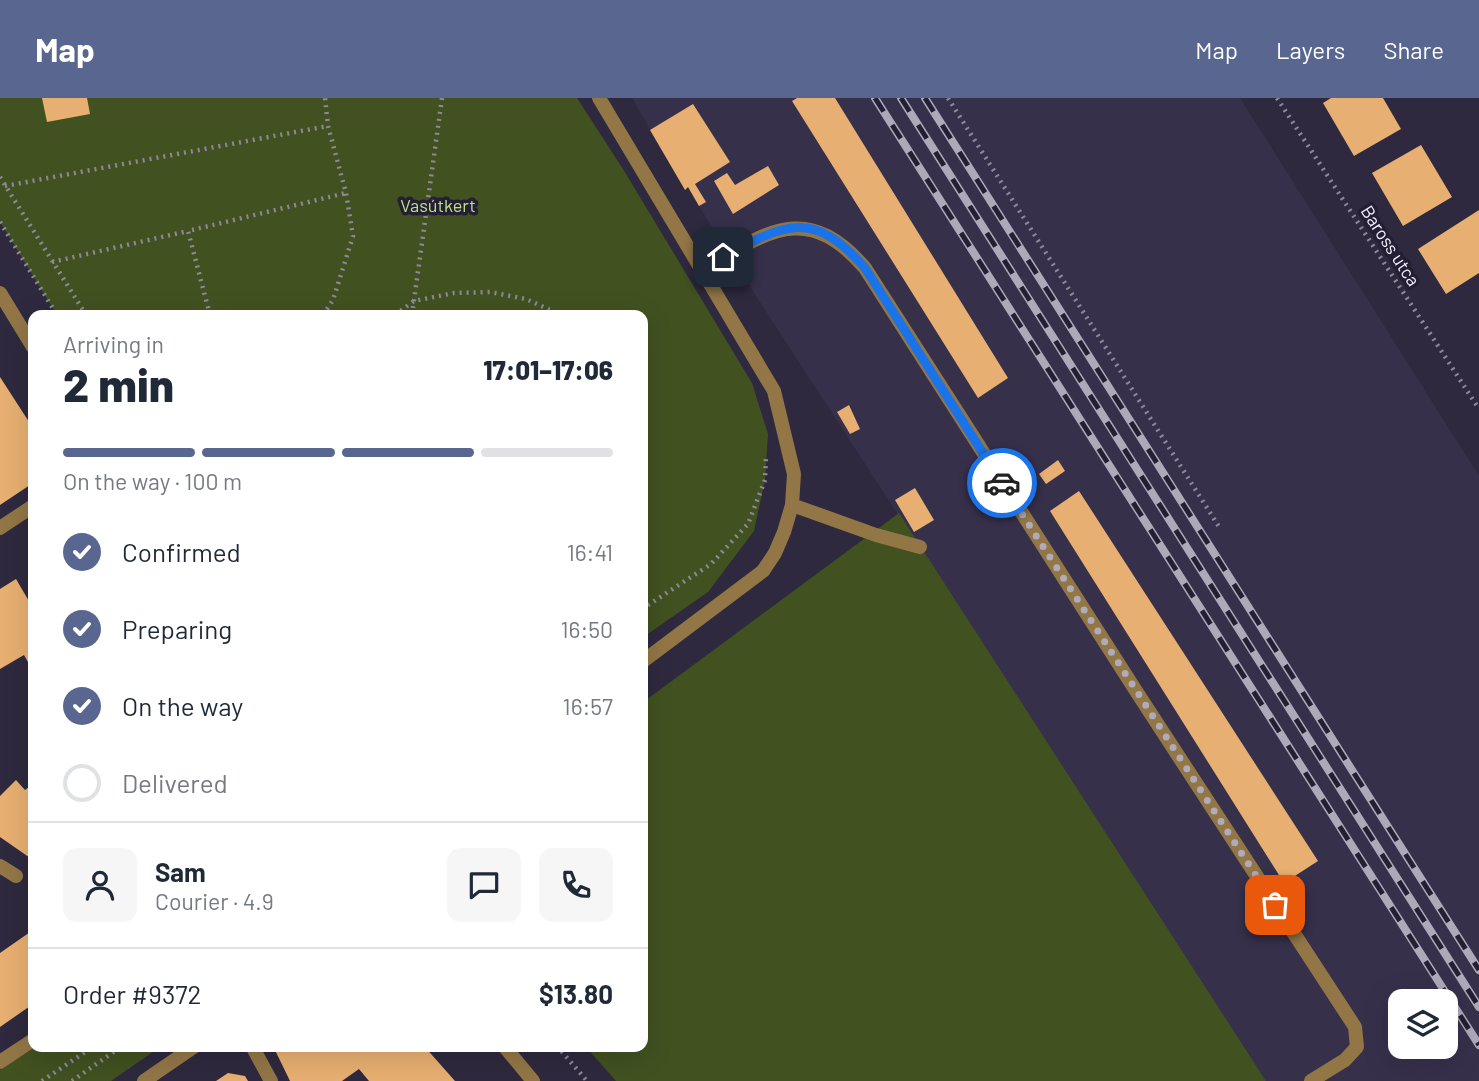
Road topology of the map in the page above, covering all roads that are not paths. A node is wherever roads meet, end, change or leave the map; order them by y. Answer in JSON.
{"nodes":[{"id":1,"x":599,"y":98,"type":"edge"},
{"id":2,"x":701,"y":269,"type":"junction"},
{"id":3,"x":0,"y":293,"type":"edge"},
{"id":4,"x":28,"y":339,"type":"edge"},
{"id":5,"x":792,"y":505,"type":"junction"},
{"id":6,"x":28,"y":509,"type":"edge"},
{"id":7,"x":0,"y":528,"type":"edge"},
{"id":8,"x":920,"y":547,"type":"dead end"},
{"id":9,"x":648,"y":657,"type":"edge"},
{"id":10,"x":0,"y":866,"type":"edge"},
{"id":11,"x":16,"y":876,"type":"dead end"},
{"id":12,"x":28,"y":1043,"type":"edge"},
{"id":13,"x":186,"y":1052,"type":"edge"},
{"id":14,"x":256,"y":1052,"type":"edge"},
{"id":15,"x":509,"y":1052,"type":"edge"},
{"id":16,"x":0,"y":1062,"type":"edge"},
{"id":17,"x":144,"y":1081,"type":"edge"},
{"id":18,"x":271,"y":1081,"type":"edge"},
{"id":19,"x":533,"y":1081,"type":"edge"},
{"id":20,"x":1311,"y":1081,"type":"edge"}],
"edges":[{"from":1,"to":2,"type":"street"},
{"from":2,"to":5,"type":"street"},
{"from":2,"to":20,"type":"street"},
{"from":3,"to":4,"type":"street"},
{"from":5,"to":8,"type":"street"},
{"from":5,"to":9,"type":"street"},
{"from":6,"to":7,"type":"street"},
{"from":10,"to":11,"type":"street"},
{"from":12,"to":16,"type":"street"},
{"from":13,"to":17,"type":"street"},
{"from":14,"to":18,"type":"street"},
{"from":15,"to":19,"type":"street"}]}
